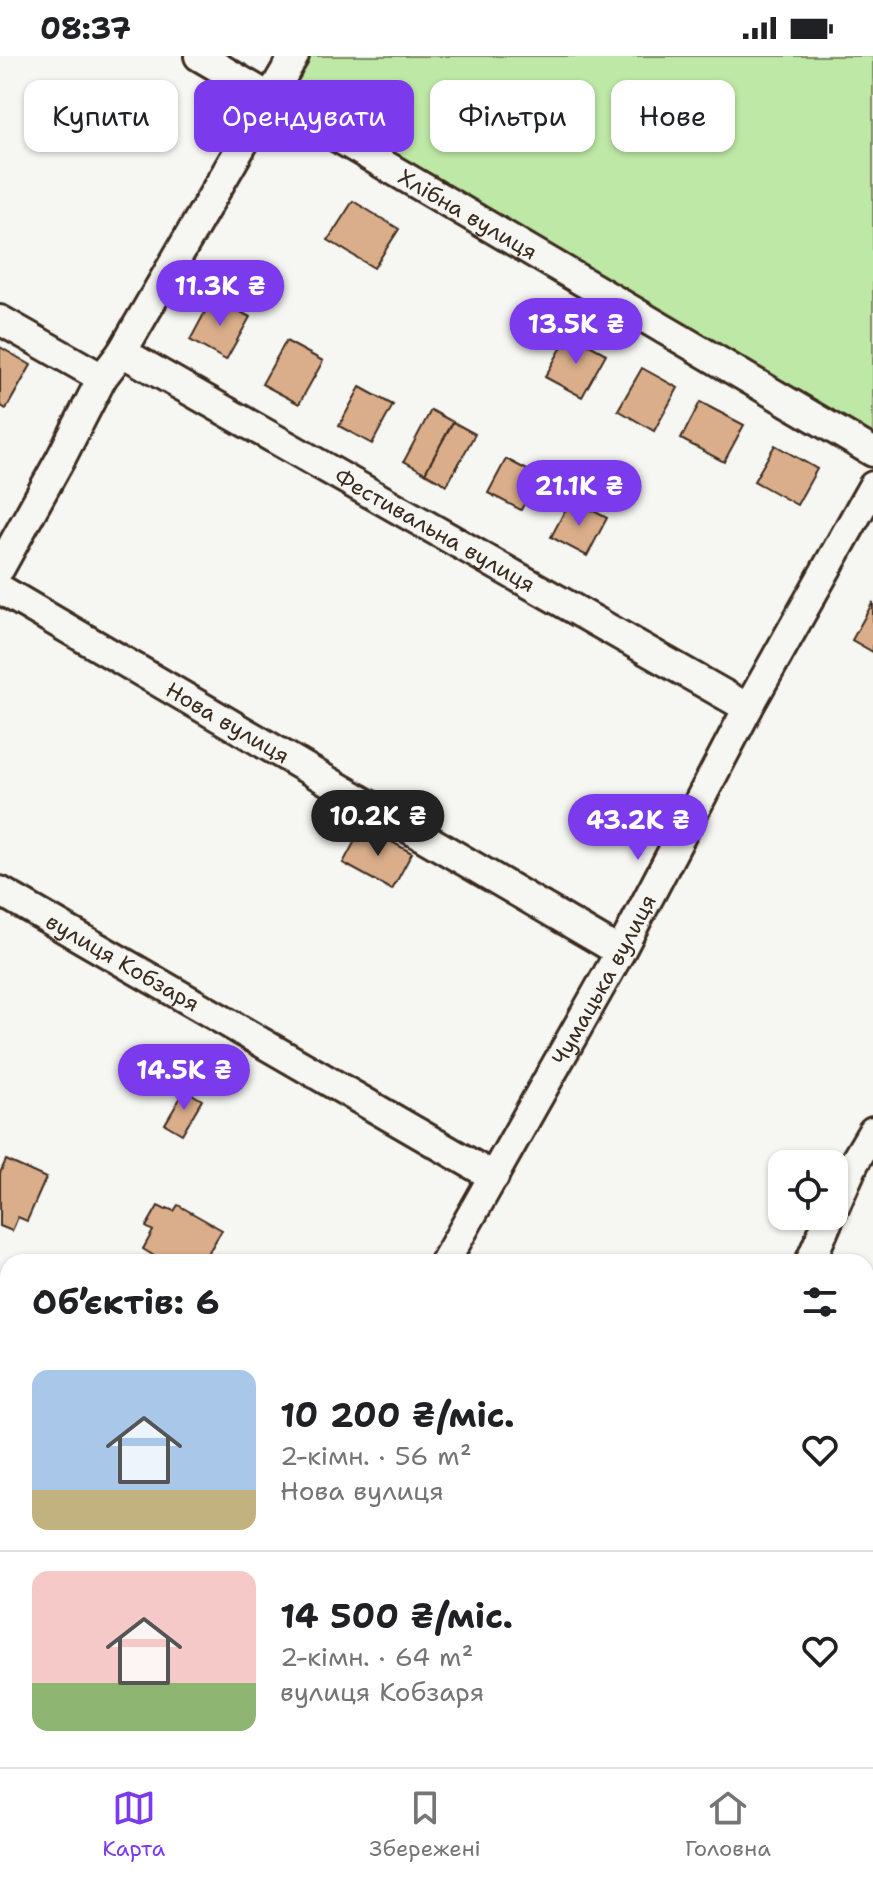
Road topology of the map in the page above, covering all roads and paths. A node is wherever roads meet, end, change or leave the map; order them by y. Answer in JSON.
{"nodes":[{"id":1,"x":199,"y":56,"type":"edge"},
{"id":2,"x":294,"y":56,"type":"edge"},
{"id":3,"x":240,"y":80,"type":"edge"},
{"id":4,"x":280,"y":80,"type":"edge"},
{"id":5,"x":239,"y":152,"type":"edge"},
{"id":6,"x":362,"y":152,"type":"edge"},
{"id":7,"x":0,"y":320,"type":"edge"},
{"id":8,"x":122,"y":352,"type":"junction"},
{"id":9,"x":102,"y":378,"type":"junction"},
{"id":10,"x":873,"y":452,"type":"edge"},
{"id":11,"x":873,"y":486,"type":"edge"},
{"id":12,"x":0,"y":568,"type":"edge"},
{"id":13,"x":0,"y":589,"type":"edge"},
{"id":14,"x":748,"y":708,"type":"junction"},
{"id":15,"x":0,"y":891,"type":"edge"},
{"id":16,"x":620,"y":952,"type":"junction"},
{"id":17,"x":873,"y":1131,"type":"edge"},
{"id":18,"x":848,"y":1176,"type":"edge"},
{"id":19,"x":494,"y":1177,"type":"junction"},
{"id":20,"x":824,"y":1230,"type":"edge"},
{"id":21,"x":450,"y":1254,"type":"edge"},
{"id":22,"x":813,"y":1254,"type":"edge"}],
"edges":[{"from":1,"to":3,"type":"street","name":"Хлібна вулиця"},
{"from":2,"to":4,"type":"street"},
{"from":5,"to":8,"type":"street"},
{"from":6,"to":10,"type":"street","name":"Хлібна вулиця"},
{"from":7,"to":9,"type":"street"},
{"from":8,"to":9,"type":"street"},
{"from":8,"to":14,"type":"street","name":"Фестивальна вулиця"},
{"from":9,"to":12,"type":"street"},
{"from":11,"to":14,"type":"street","name":"Чумацька вулиця"},
{"from":13,"to":16,"type":"street","name":"Нова вулиця"},
{"from":14,"to":16,"type":"street","name":"Чумацька вулиця"},
{"from":15,"to":19,"type":"street","name":"вулиця Кобзаря"},
{"from":16,"to":19,"type":"street","name":"Чумацька вулиця"},
{"from":17,"to":18,"type":"street"},
{"from":19,"to":21,"type":"street","name":"Чумацька вулиця"},
{"from":20,"to":22,"type":"street"}]}
